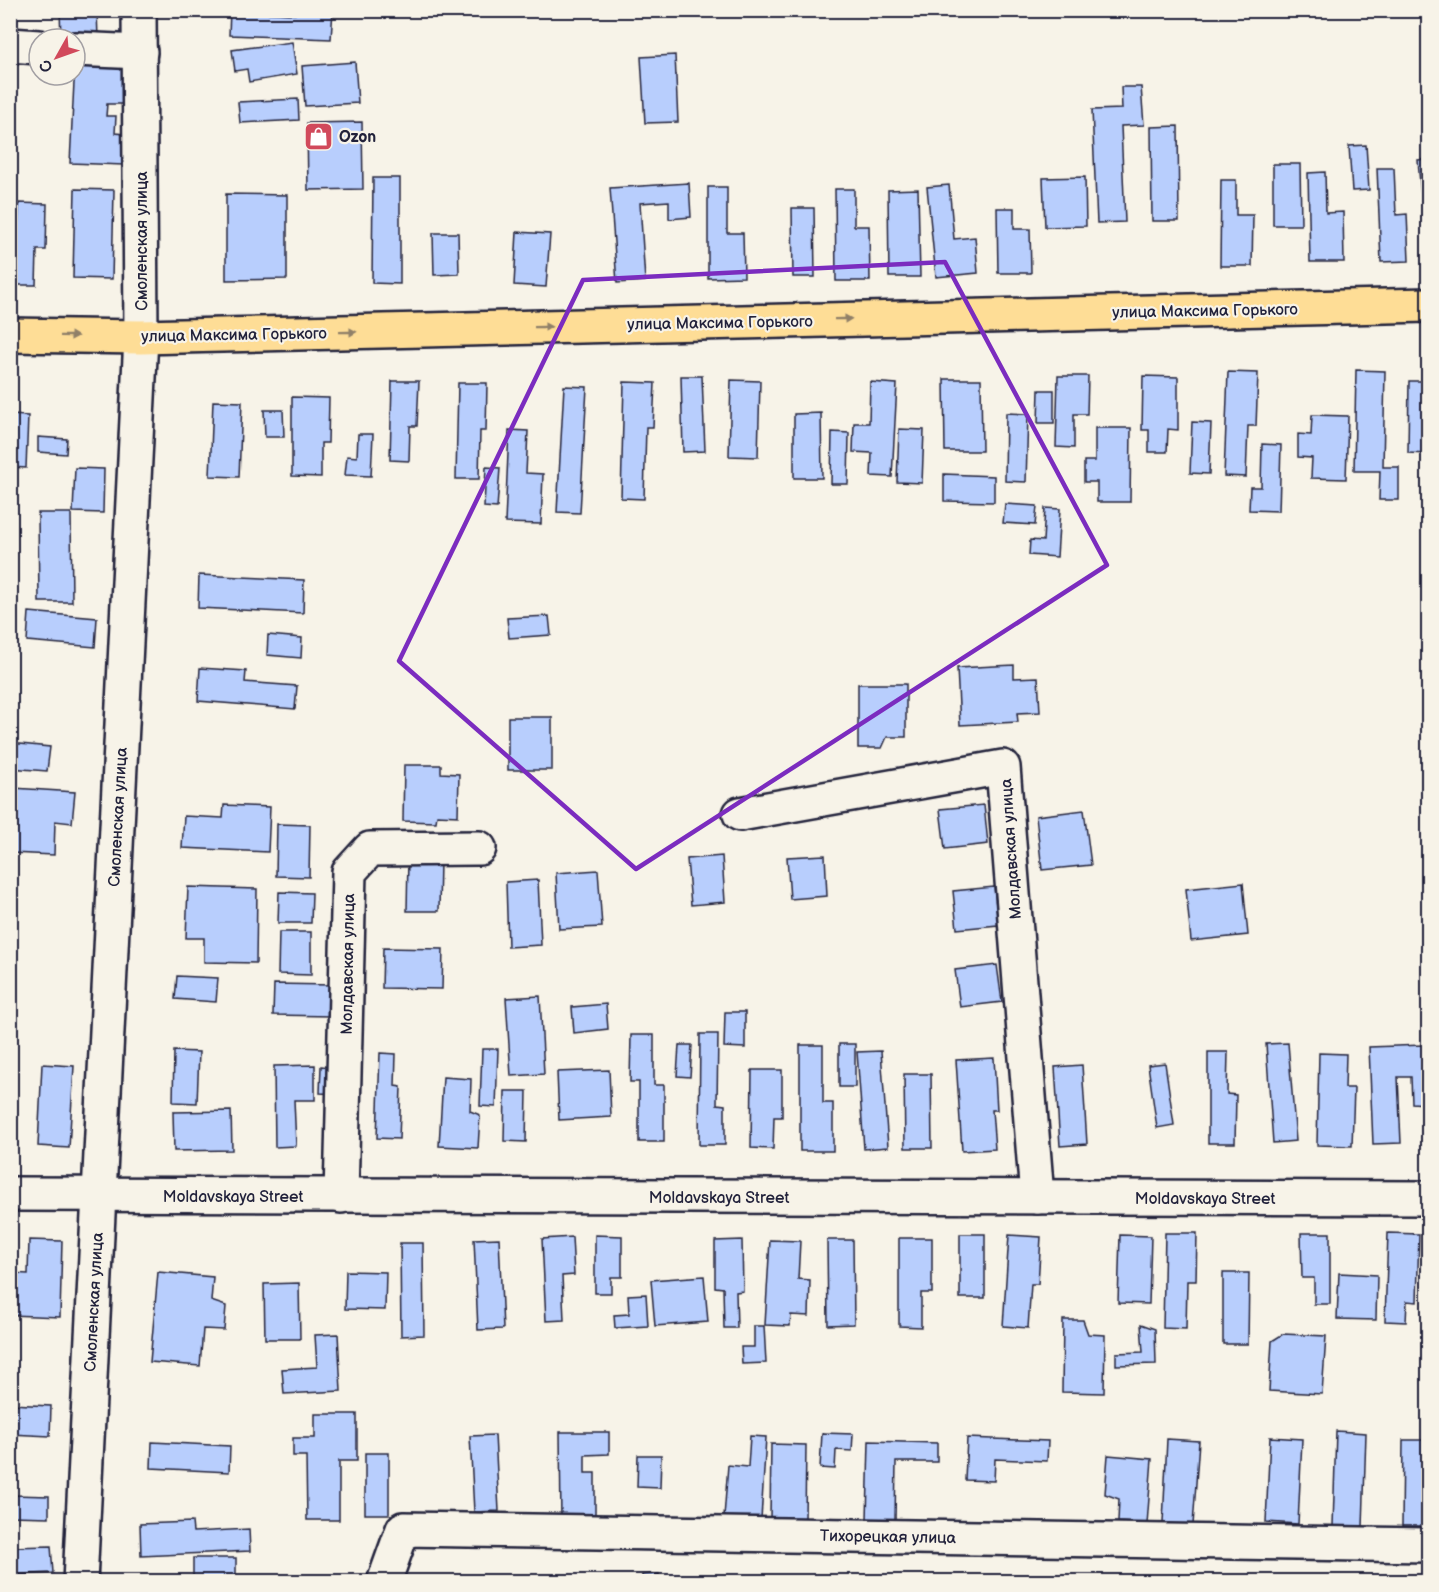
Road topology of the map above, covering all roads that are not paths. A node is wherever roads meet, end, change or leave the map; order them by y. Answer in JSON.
{"nodes":[{"id":1,"x":139,"y":10,"type":"edge"},
{"id":2,"x":10,"y":45,"type":"edge"},
{"id":3,"x":27,"y":46,"type":"edge"},
{"id":4,"x":87,"y":50,"type":"edge"},
{"id":5,"x":140,"y":52,"type":"junction"},
{"id":6,"x":1428,"y":305,"type":"edge"},
{"id":7,"x":10,"y":335,"type":"edge"},
{"id":8,"x":141,"y":337,"type":"junction"},
{"id":9,"x":740,"y":814,"type":"dead end"},
{"id":10,"x":479,"y":848,"type":"dead end"},
{"id":11,"x":10,"y":1194,"type":"edge"},
{"id":12,"x":98,"y":1195,"type":"junction"},
{"id":13,"x":341,"y":1196,"type":"junction"},
{"id":14,"x":1037,"y":1197,"type":"junction"},
{"id":15,"x":1428,"y":1198,"type":"edge"},
{"id":16,"x":1428,"y":1545,"type":"edge"},
{"id":17,"x":80,"y":1581,"type":"edge"},
{"id":18,"x":384,"y":1581,"type":"edge"}],
"edges":[{"from":1,"to":5,"type":"street","name":"Смоленская улица"},
{"from":2,"to":3,"type":"street"},
{"from":4,"to":5,"type":"street"},
{"from":5,"to":8,"type":"street","name":"Смоленская улица"},
{"from":8,"to":6,"type":"main road","name":"улица Максима Горького","one_way":true},
{"from":7,"to":8,"type":"main road","name":"улица Максима Горького","one_way":true},
{"from":8,"to":12,"type":"street","name":"Смоленская улица"},
{"from":9,"to":14,"type":"street","name":"Молдавская улица"},
{"from":10,"to":13,"type":"street","name":"Молдавская улица"},
{"from":11,"to":12,"type":"street","name":"Moldavskaya Street"},
{"from":12,"to":13,"type":"street","name":"Moldavskaya Street"},
{"from":12,"to":17,"type":"street","name":"Смоленская улица"},
{"from":13,"to":14,"type":"street","name":"Moldavskaya Street"},
{"from":14,"to":15,"type":"street","name":"Moldavskaya Street"},
{"from":16,"to":18,"type":"street","name":"Тихорецкая улица"}]}
